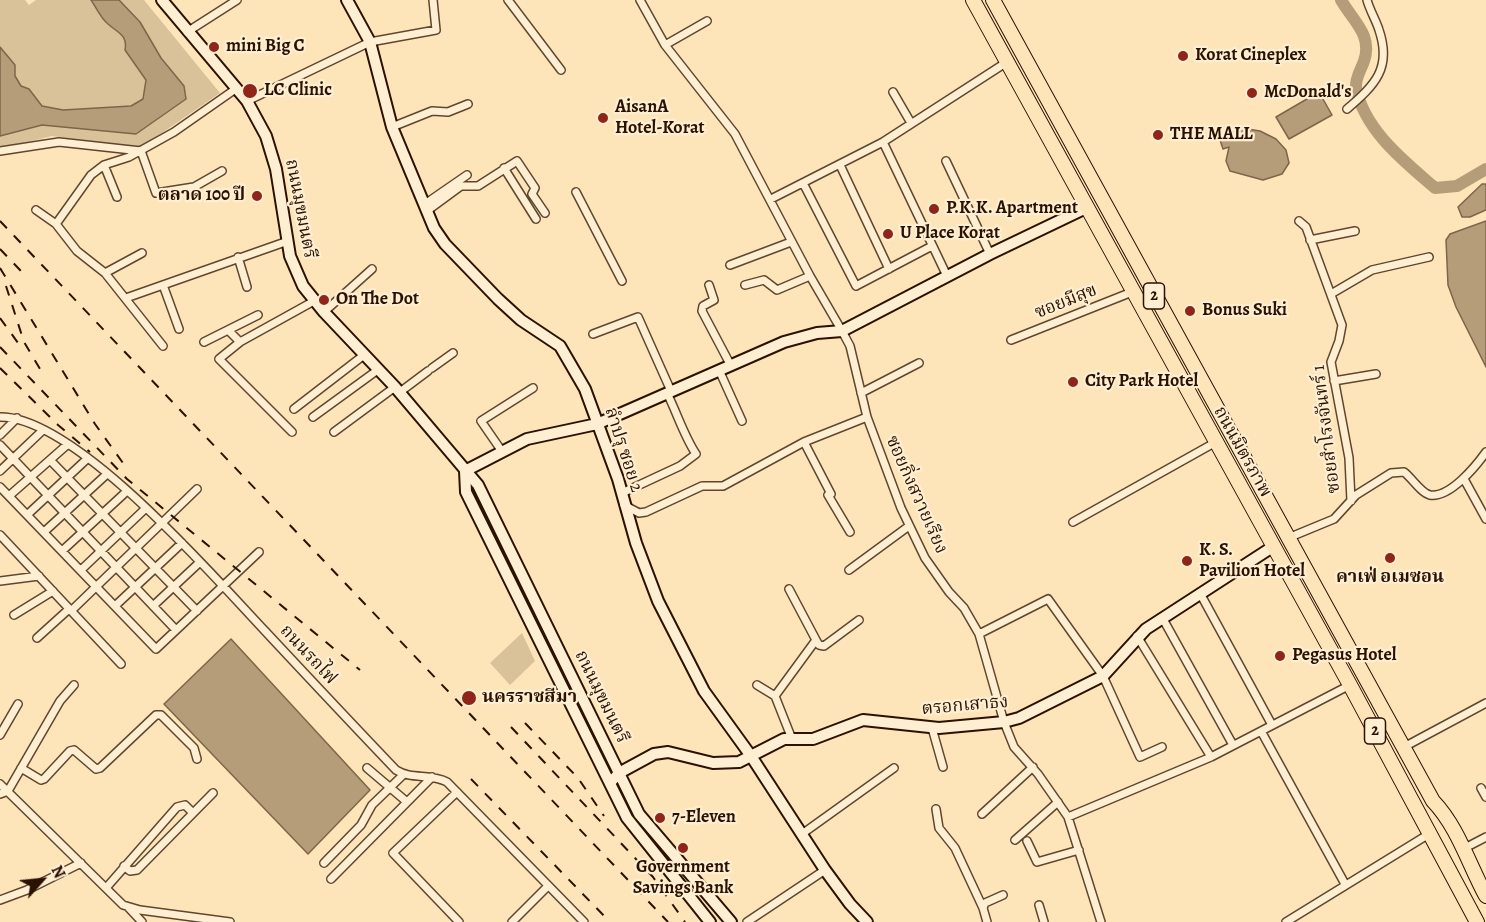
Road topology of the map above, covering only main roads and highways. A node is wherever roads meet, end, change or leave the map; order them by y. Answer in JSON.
{"nodes":[{"id":1,"x":973,"y":0,"type":"edge"},
{"id":2,"x":993,"y":0,"type":"edge"},
{"id":3,"x":1288,"y":538,"type":"junction"},
{"id":4,"x":1274,"y":546,"type":"junction"},
{"id":5,"x":1486,"y":896,"type":"edge"},
{"id":6,"x":1478,"y":922,"type":"edge"}],
"edges":[{"from":1,"to":4,"type":"highway","name":"ถนนมิตรภาพ","number":"2"},
{"from":2,"to":3,"type":"highway","name":"ถนนมิตรภาพ","number":"2"},
{"from":3,"to":4,"type":"highway"},
{"from":3,"to":5,"type":"highway","name":"ถนนมิตรภาพ","number":"2"},
{"from":4,"to":6,"type":"highway","name":"ถนนมิตรภาพ","number":"2"}]}
